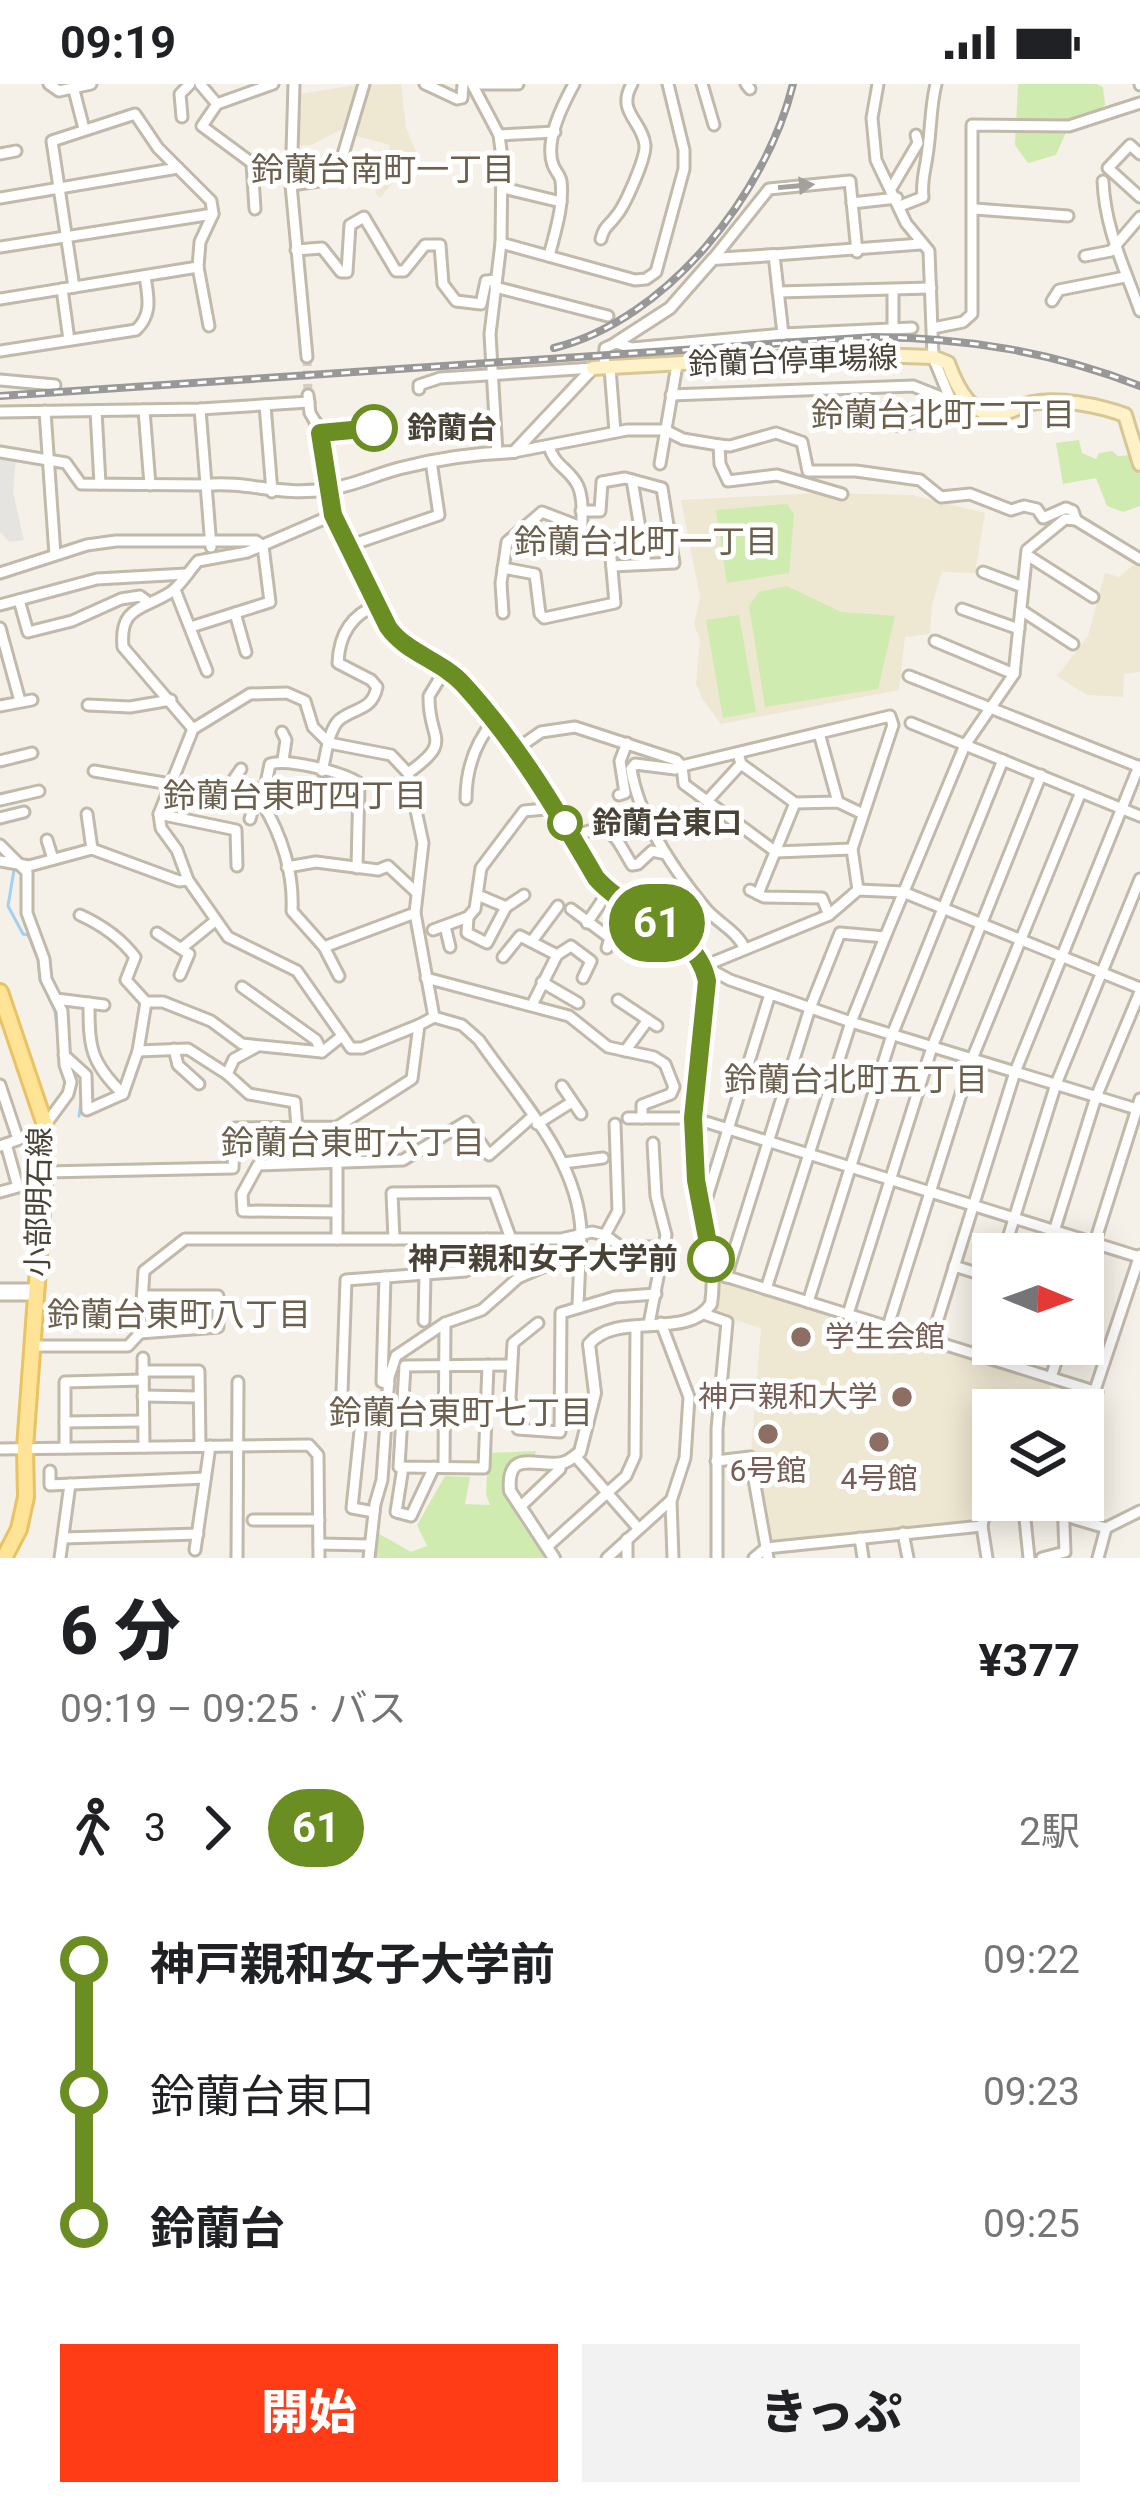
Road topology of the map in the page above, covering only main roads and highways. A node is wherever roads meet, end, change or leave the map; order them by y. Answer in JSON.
{"nodes":[{"id":1,"x":602,"y":368,"type":"road end"},
{"id":2,"x":1140,"y":464,"type":"edge"},
{"id":3,"x":0,"y":992,"type":"edge"},
{"id":4,"x":4,"y":1558,"type":"edge"}],
"edges":[{"from":1,"to":2,"type":"main road","name":"鈴蘭台停車場線"},
{"from":3,"to":4,"type":"main road","name":"小部明石線"}]}
